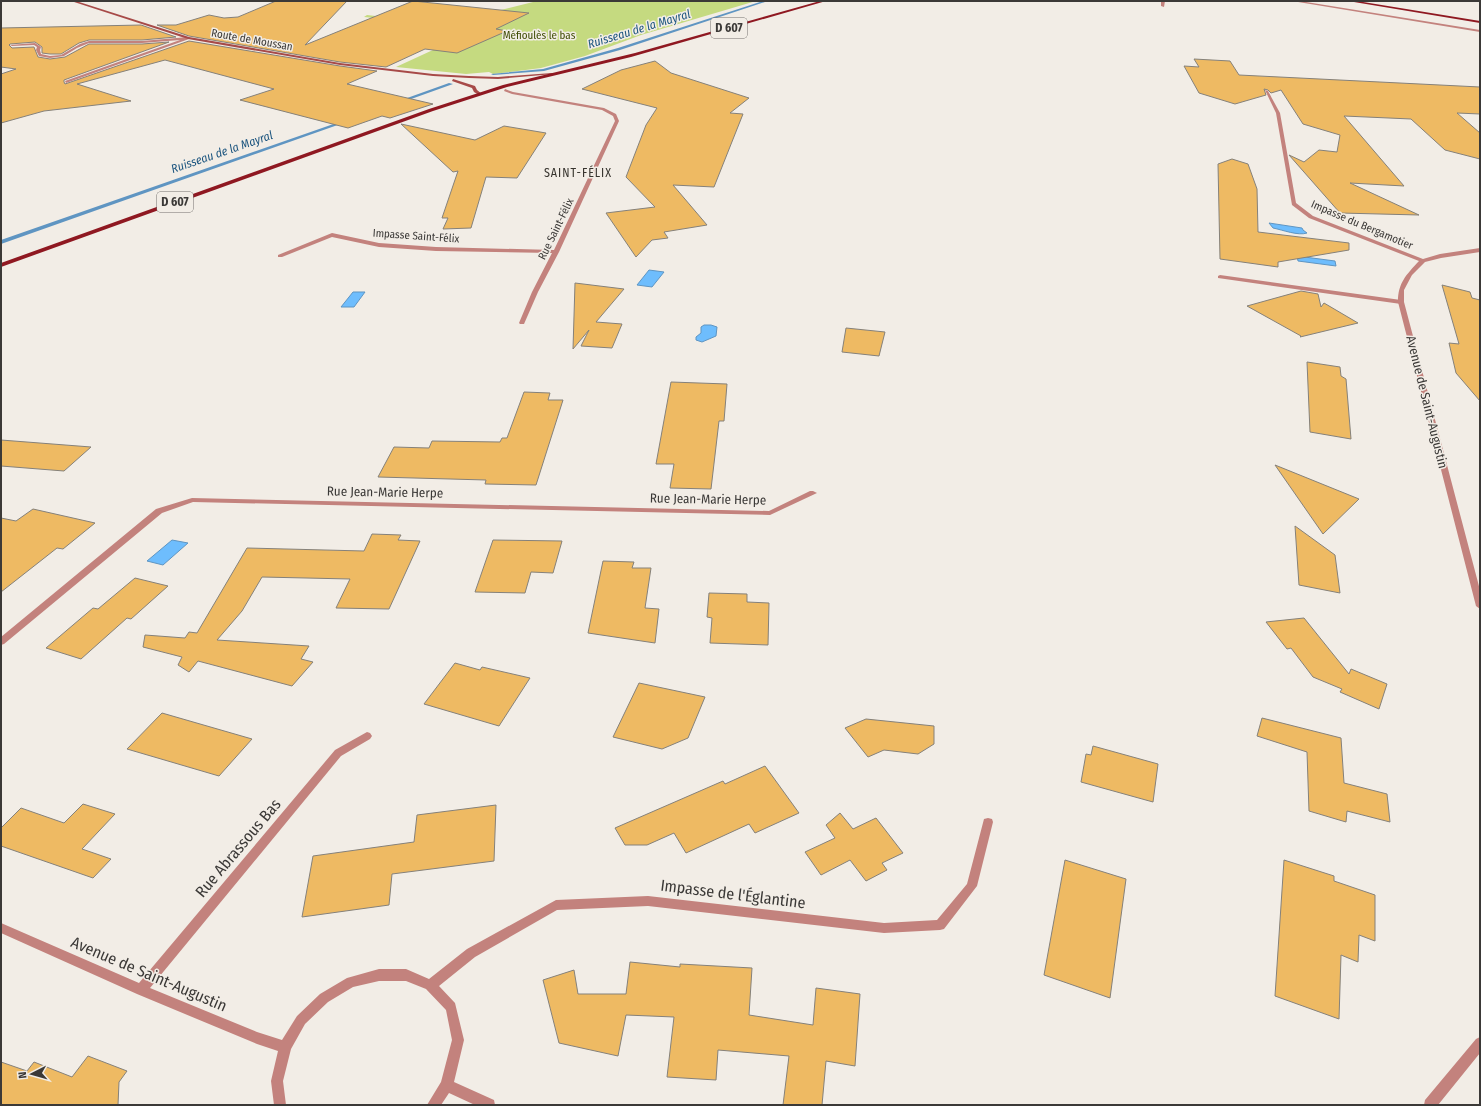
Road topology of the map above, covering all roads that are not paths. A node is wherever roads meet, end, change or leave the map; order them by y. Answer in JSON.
{"nodes":[{"id":1,"x":73,"y":1,"type":"edge"},
{"id":2,"x":824,"y":1,"type":"edge"},
{"id":3,"x":1163,"y":1,"type":"edge"},
{"id":4,"x":1294,"y":1,"type":"edge"},
{"id":5,"x":1350,"y":1,"type":"edge"},
{"id":6,"x":1163,"y":6,"type":"dead end"},
{"id":7,"x":1480,"y":22,"type":"edge"},
{"id":8,"x":1480,"y":32,"type":"edge"},
{"id":9,"x":188,"y":38,"type":"junction"},
{"id":10,"x":12,"y":45,"type":"dead end"},
{"id":11,"x":634,"y":54,"type":"junction"},
{"id":12,"x":552,"y":74,"type":"junction"},
{"id":13,"x":433,"y":75,"type":"junction"},
{"id":14,"x":66,"y":82,"type":"dead end"},
{"id":15,"x":505,"y":90,"type":"junction"},
{"id":16,"x":1266,"y":91,"type":"dead end"},
{"id":17,"x":480,"y":94,"type":"junction"},
{"id":18,"x":349,"y":139,"type":"junction"},
{"id":19,"x":1480,"y":250,"type":"edge"},
{"id":20,"x":556,"y":252,"type":"junction"},
{"id":21,"x":280,"y":256,"type":"dead end"},
{"id":22,"x":1423,"y":261,"type":"junction"},
{"id":23,"x":1,"y":264,"type":"edge"},
{"id":24,"x":1220,"y":277,"type":"dead end"},
{"id":25,"x":1401,"y":302,"type":"junction"},
{"id":26,"x":522,"y":323,"type":"dead end"},
{"id":27,"x":813,"y":493,"type":"dead end"},
{"id":28,"x":1480,"y":606,"type":"edge"},
{"id":29,"x":1,"y":642,"type":"edge"},
{"id":30,"x":367,"y":736,"type":"dead end"},
{"id":31,"x":988,"y":822,"type":"dead end"},
{"id":32,"x":1,"y":928,"type":"edge"},
{"id":33,"x":430,"y":985,"type":"junction"},
{"id":34,"x":141,"y":990,"type":"junction"},
{"id":35,"x":1480,"y":1043,"type":"edge"},
{"id":36,"x":285,"y":1047,"type":"junction"},
{"id":37,"x":447,"y":1085,"type":"junction"},
{"id":38,"x":280,"y":1105,"type":"edge"},
{"id":39,"x":433,"y":1105,"type":"edge"},
{"id":40,"x":489,"y":1105,"type":"edge"},
{"id":41,"x":1430,"y":1105,"type":"edge"}],
"edges":[{"from":1,"to":9,"type":"street","name":"Route de Moussan"},
{"from":2,"to":11,"type":"main road","number":"D 607"},
{"from":3,"to":6,"type":"street"},
{"from":4,"to":8,"type":"street"},
{"from":5,"to":7,"type":"main road"},
{"from":9,"to":10,"type":"street"},
{"from":9,"to":13,"type":"street","name":"Route de Moussan"},
{"from":9,"to":14,"type":"street"},
{"from":11,"to":12,"type":"main road","number":"D 607"},
{"from":11,"to":15,"type":"main road","number":"D 607"},
{"from":12,"to":13,"type":"street"},
{"from":12,"to":17,"type":"main road","number":"D 607"},
{"from":13,"to":17,"type":"street"},
{"from":15,"to":18,"type":"main road","number":"D 607"},
{"from":15,"to":20,"type":"street","name":"Rue Saint-Félix"},
{"from":16,"to":22,"type":"street","name":"Impasse du Bergamotier"},
{"from":17,"to":18,"type":"main road","number":"D 607"},
{"from":18,"to":23,"type":"main road","number":"D 607"},
{"from":19,"to":22,"type":"street"},
{"from":20,"to":21,"type":"street","name":"Impasse Saint-Félix"},
{"from":20,"to":26,"type":"street","name":"Rue Saint-Félix"},
{"from":22,"to":25,"type":"street","name":"Avenue de Saint-Augustin"},
{"from":24,"to":25,"type":"street"},
{"from":25,"to":28,"type":"street","name":"Avenue de Saint-Augustin"},
{"from":27,"to":29,"type":"street","name":"Rue Jean-Marie Herpe"},
{"from":30,"to":34,"type":"street","name":"Rue Abrassous Bas"},
{"from":31,"to":33,"type":"street","name":"Impasse de l'Églantine"},
{"from":32,"to":34,"type":"street","name":"Avenue de Saint-Augustin"},
{"from":33,"to":36,"type":"street"},
{"from":33,"to":37,"type":"street"},
{"from":34,"to":36,"type":"street","name":"Avenue de Saint-Augustin"},
{"from":35,"to":41,"type":"street"},
{"from":36,"to":38,"type":"street"},
{"from":37,"to":39,"type":"street"},
{"from":37,"to":40,"type":"street"}]}
